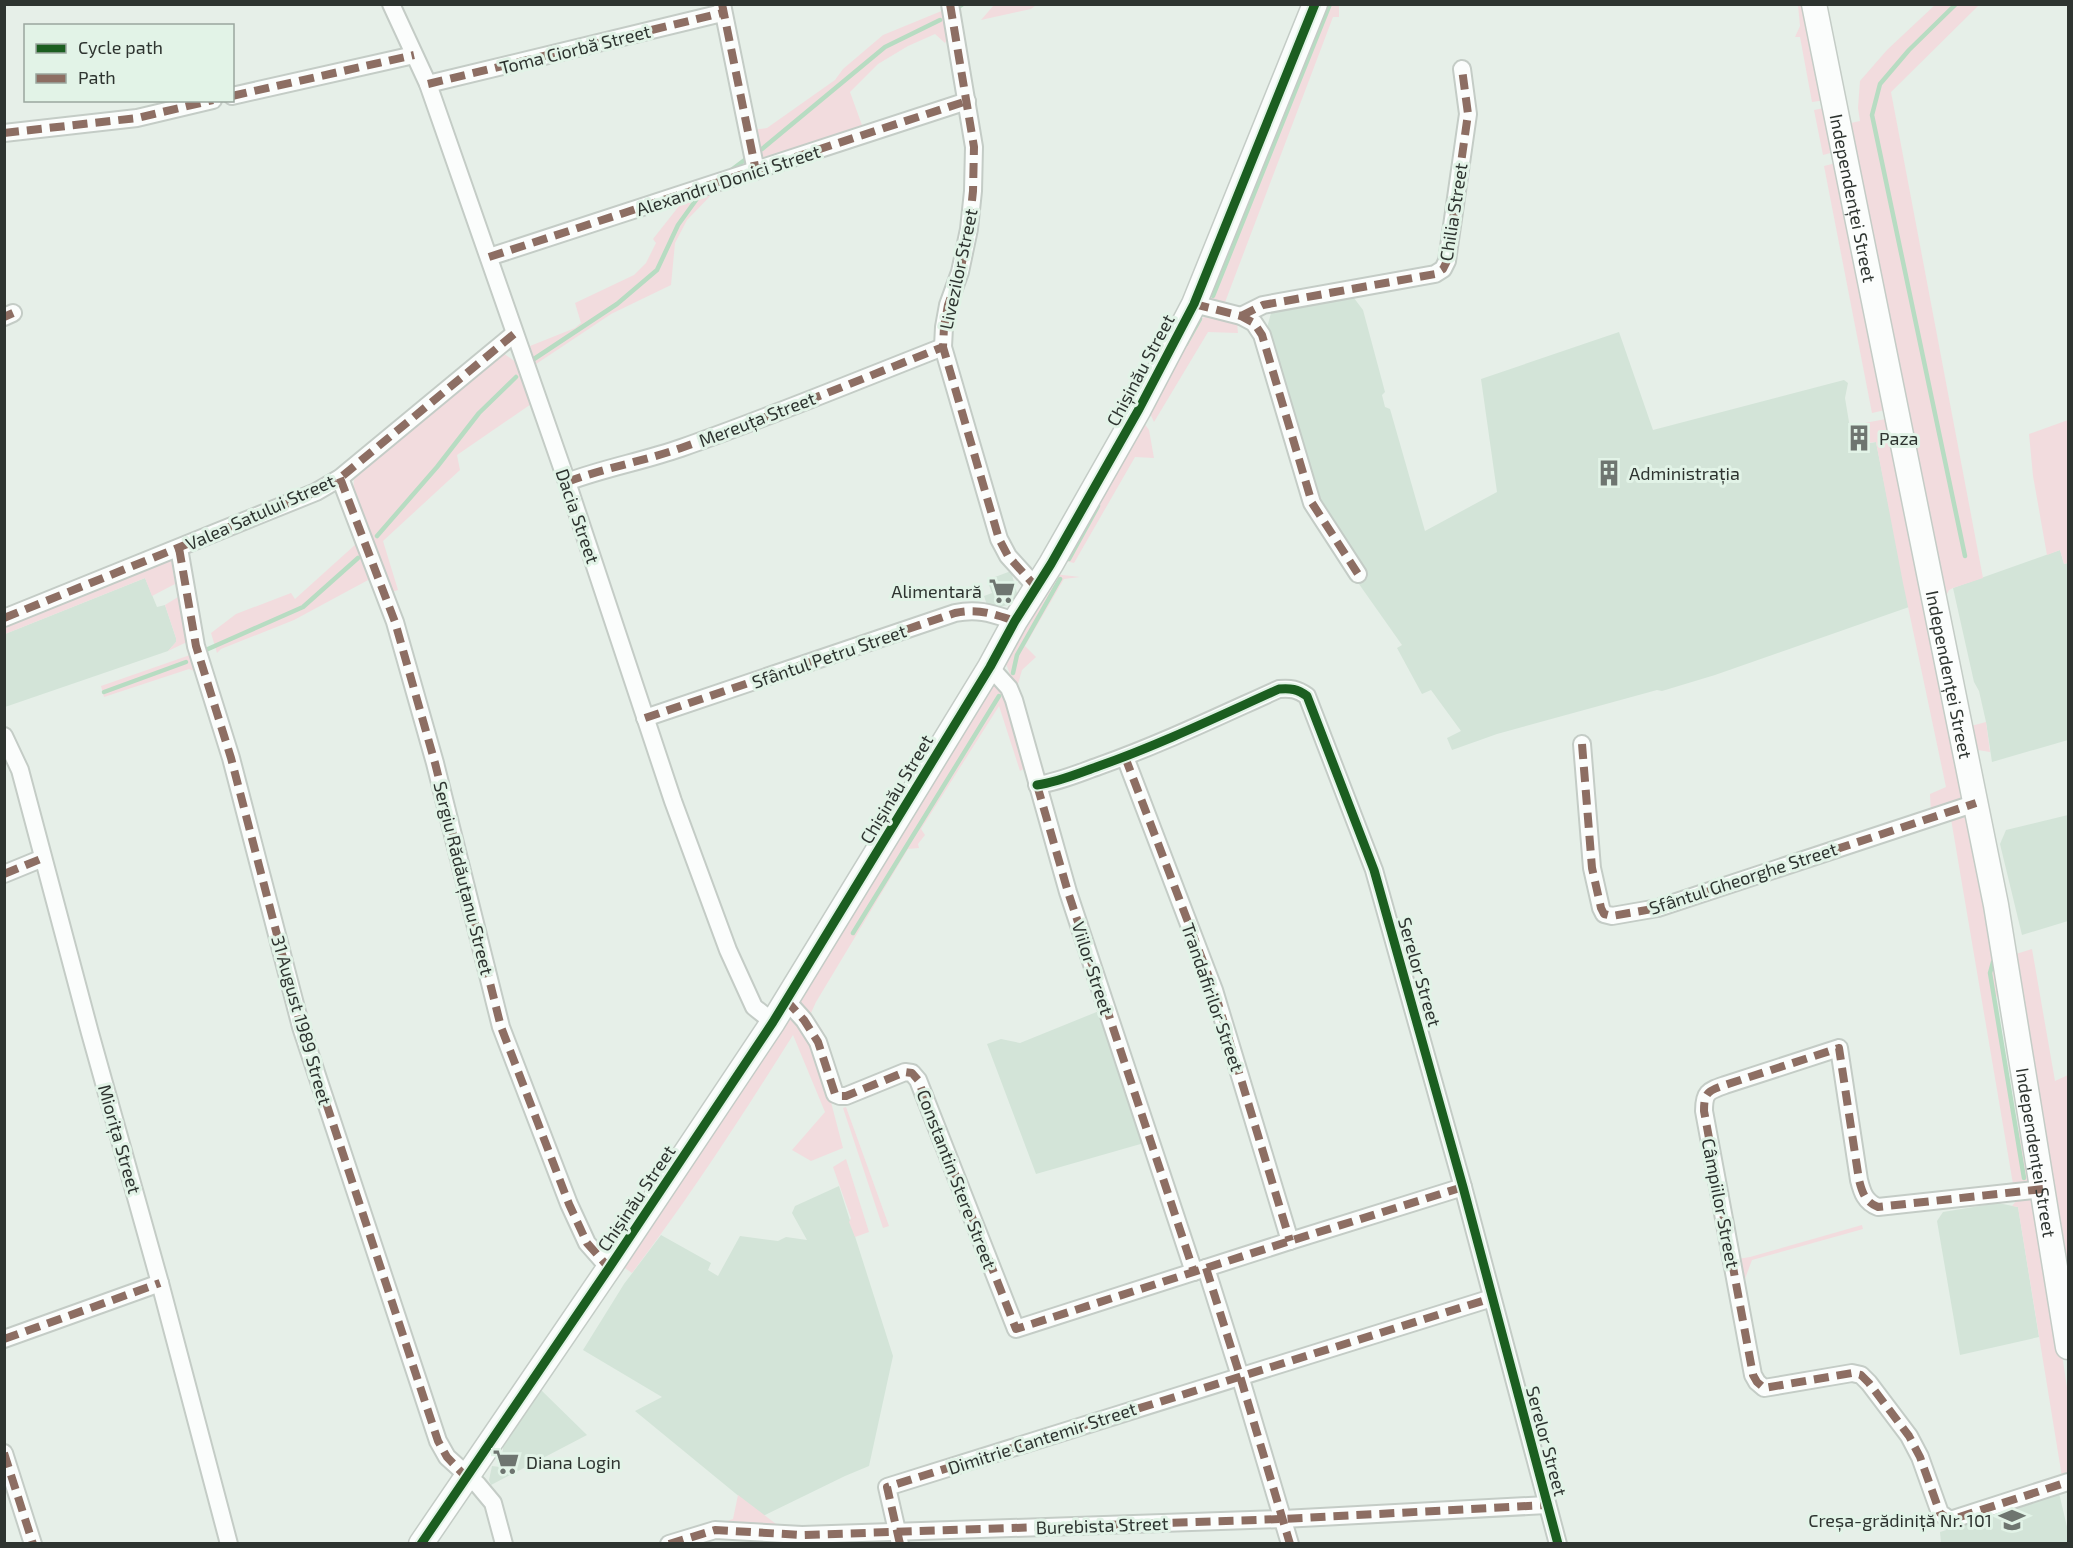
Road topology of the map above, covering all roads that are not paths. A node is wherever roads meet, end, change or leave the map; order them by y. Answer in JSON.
{"nodes":[{"id":1,"x":391,"y":4,"type":"edge"},
{"id":2,"x":950,"y":4,"type":"edge"},
{"id":3,"x":1315,"y":4,"type":"edge"},
{"id":4,"x":1814,"y":4,"type":"edge"},
{"id":5,"x":722,"y":9,"type":"edge"},
{"id":6,"x":414,"y":55,"type":"junction"},
{"id":7,"x":1462,"y":69,"type":"dead end"},
{"id":8,"x":428,"y":84,"type":"junction"},
{"id":9,"x":234,"y":96,"type":"edge"},
{"id":10,"x":967,"y":101,"type":"junction"},
{"id":11,"x":205,"y":102,"type":"edge"},
{"id":12,"x":4,"y":133,"type":"edge"},
{"id":13,"x":756,"y":171,"type":"junction"},
{"id":14,"x":489,"y":257,"type":"junction"},
{"id":15,"x":1194,"y":304,"type":"junction"},
{"id":16,"x":1241,"y":316,"type":"junction"},
{"id":17,"x":514,"y":334,"type":"junction"},
{"id":18,"x":943,"y":347,"type":"junction"},
{"id":19,"x":340,"y":478,"type":"junction"},
{"id":20,"x":567,"y":482,"type":"junction"},
{"id":21,"x":179,"y":548,"type":"junction"},
{"id":22,"x":1358,"y":574,"type":"dead end"},
{"id":23,"x":1036,"y":587,"type":"junction"},
{"id":24,"x":4,"y":618,"type":"edge"},
{"id":25,"x":1015,"y":621,"type":"junction"},
{"id":26,"x":990,"y":667,"type":"junction"},
{"id":27,"x":645,"y":717,"type":"junction"},
{"id":28,"x":4,"y":736,"type":"edge"},
{"id":29,"x":1582,"y":744,"type":"dead end"},
{"id":30,"x":1125,"y":757,"type":"junction"},
{"id":31,"x":1037,"y":785,"type":"junction"},
{"id":32,"x":1976,"y":803,"type":"junction"},
{"id":33,"x":43,"y":858,"type":"junction"},
{"id":34,"x":4,"y":874,"type":"edge"},
{"id":35,"x":786,"y":1000,"type":"junction"},
{"id":36,"x":773,"y":1022,"type":"junction"},
{"id":37,"x":1463,"y":1187,"type":"junction"},
{"id":38,"x":2043,"y":1190,"type":"junction"},
{"id":39,"x":1290,"y":1241,"type":"junction"},
{"id":40,"x":609,"y":1268,"type":"junction"},
{"id":41,"x":1200,"y":1270,"type":"junction"},
{"id":42,"x":160,"y":1283,"type":"junction"},
{"id":43,"x":1492,"y":1298,"type":"junction"},
{"id":44,"x":4,"y":1339,"type":"edge"},
{"id":45,"x":2068,"y":1347,"type":"edge"},
{"id":46,"x":1240,"y":1376,"type":"junction"},
{"id":47,"x":4,"y":1453,"type":"edge"},
{"id":48,"x":466,"y":1477,"type":"junction"},
{"id":49,"x":2068,"y":1482,"type":"edge"},
{"id":50,"x":1547,"y":1505,"type":"junction"},
{"id":51,"x":1283,"y":1519,"type":"junction"},
{"id":52,"x":898,"y":1538,"type":"edge"},
{"id":53,"x":33,"y":1544,"type":"edge"},
{"id":54,"x":229,"y":1544,"type":"edge"},
{"id":55,"x":421,"y":1544,"type":"edge"},
{"id":56,"x":504,"y":1544,"type":"edge"},
{"id":57,"x":669,"y":1544,"type":"edge"},
{"id":58,"x":1290,"y":1544,"type":"edge"},
{"id":59,"x":1558,"y":1544,"type":"edge"}],
"edges":[{"from":1,"to":6,"type":"street","name":"Dacia Street"},
{"from":2,"to":10,"type":"street","name":"Livezilor Street"},
{"from":3,"to":15,"type":"street","name":"Chișinău Street"},
{"from":4,"to":32,"type":"street","name":"Independenței Street"},
{"from":5,"to":8,"type":"street","name":"Toma Ciorbă Street"},
{"from":5,"to":13,"type":"street","name":"Toma Ciorbă Street"},
{"from":6,"to":8,"type":"street","name":"Dacia Street"},
{"from":6,"to":9,"type":"street"},
{"from":7,"to":16,"type":"street","name":"Chilia Street"},
{"from":8,"to":14,"type":"street","name":"Dacia Street"},
{"from":10,"to":13,"type":"street","name":"Alexandru Donici Street"},
{"from":10,"to":18,"type":"street","name":"Livezilor Street"},
{"from":11,"to":12,"type":"street"},
{"from":13,"to":14,"type":"street","name":"Alexandru Donici Street"},
{"from":14,"to":17,"type":"street","name":"Dacia Street"},
{"from":15,"to":16,"type":"street","name":"Chișinău Street"},
{"from":15,"to":23,"type":"street","name":"Chișinău Street"},
{"from":16,"to":22,"type":"street","name":"Chișinău Street"},
{"from":17,"to":19,"type":"street","name":"Valea Satului Street"},
{"from":17,"to":20,"type":"street","name":"Dacia Street"},
{"from":18,"to":20,"type":"street","name":"Mereuța Street"},
{"from":18,"to":23,"type":"street","name":"Livezilor Street"},
{"from":19,"to":21,"type":"street","name":"Valea Satului Street"},
{"from":19,"to":40,"type":"street","name":"Sergiu Rădăuțanu Street"},
{"from":20,"to":27,"type":"street","name":"Dacia Street"},
{"from":21,"to":24,"type":"street","name":"Valea Satului Street"},
{"from":21,"to":48,"type":"street","name":"31 August 1989 Street"},
{"from":23,"to":25,"type":"street","name":"Chișinău Street"},
{"from":25,"to":26,"type":"street","name":"Chișinău Street"},
{"from":25,"to":27,"type":"street","name":"Sfântul Petru Street"},
{"from":26,"to":31,"type":"street","name":"Viilor Street"},
{"from":26,"to":35,"type":"street","name":"Chișinău Street"},
{"from":27,"to":36,"type":"street","name":"Dacia Street"},
{"from":28,"to":33,"type":"street","name":"Miorița Street"},
{"from":29,"to":32,"type":"street","name":"Sfântul Gheorghe Street"},
{"from":30,"to":31,"type":"street","name":"Serelor Street"},
{"from":30,"to":37,"type":"street","name":"Serelor Street"},
{"from":30,"to":39,"type":"street","name":"Trandafirilor Street"},
{"from":31,"to":41,"type":"street","name":"Viilor Street"},
{"from":32,"to":38,"type":"street","name":"Independenței Street"},
{"from":33,"to":34,"type":"street"},
{"from":33,"to":42,"type":"street","name":"Miorița Street"},
{"from":35,"to":36,"type":"street","name":"Chișinău Street"},
{"from":35,"to":41,"type":"street","name":"Constantin Stere Street"},
{"from":36,"to":40,"type":"street","name":"Chișinău Street"},
{"from":37,"to":39,"type":"street"},
{"from":37,"to":43,"type":"street","name":"Serelor Street"},
{"from":38,"to":45,"type":"street","name":"Independenței Street"},
{"from":38,"to":49,"type":"street","name":"Câmpiilor Street"},
{"from":39,"to":41,"type":"street"},
{"from":40,"to":48,"type":"street","name":"Chișinău Street"},
{"from":41,"to":46,"type":"street"},
{"from":42,"to":44,"type":"street"},
{"from":42,"to":54,"type":"street","name":"Miorița Street"},
{"from":43,"to":46,"type":"street","name":"Dimitrie Cantemir Street"},
{"from":43,"to":50,"type":"street","name":"Serelor Street"},
{"from":46,"to":51,"type":"street"},
{"from":46,"to":52,"type":"street","name":"Dimitrie Cantemir Street"},
{"from":47,"to":53,"type":"street"},
{"from":48,"to":55,"type":"street","name":"Chișinău Street"},
{"from":48,"to":56,"type":"street","name":"31 August 1989 Street"},
{"from":50,"to":51,"type":"street"},
{"from":50,"to":59,"type":"street","name":"Serelor Street"},
{"from":51,"to":52,"type":"street","name":"Burebista Street"},
{"from":51,"to":58,"type":"street"},
{"from":52,"to":57,"type":"street","name":"Burebista Street"}]}
